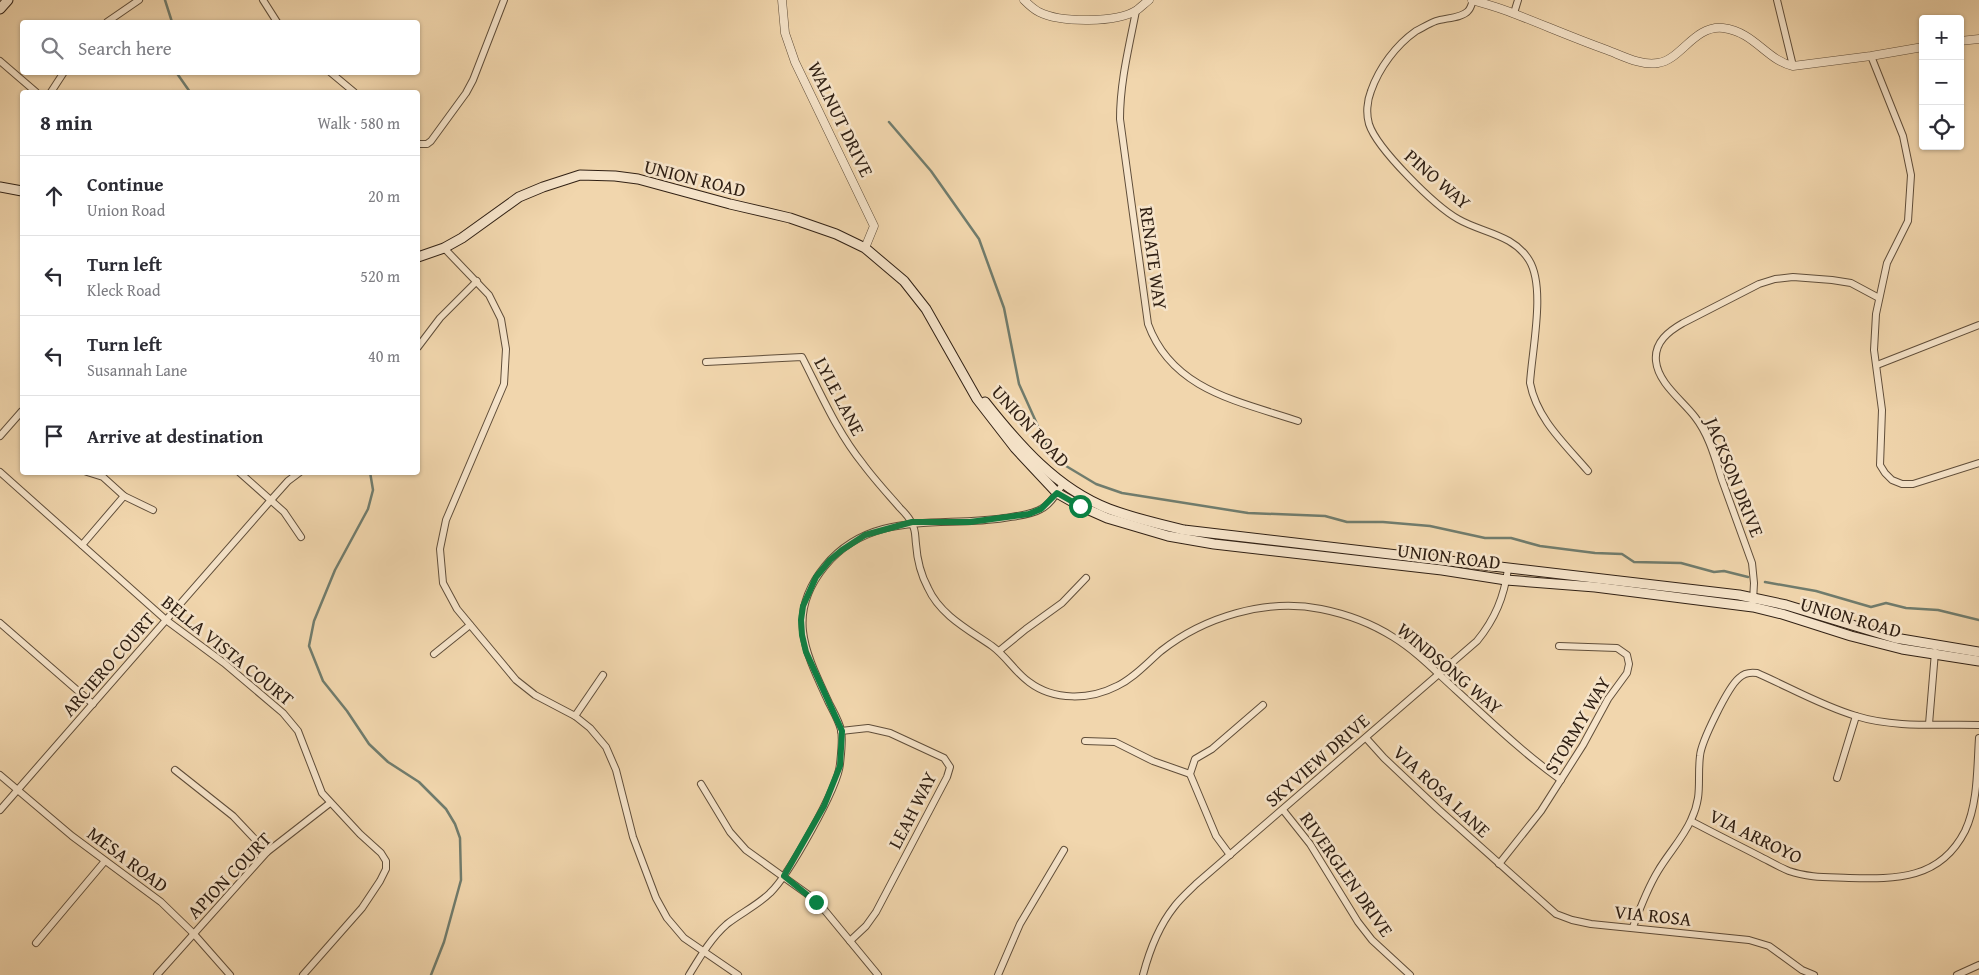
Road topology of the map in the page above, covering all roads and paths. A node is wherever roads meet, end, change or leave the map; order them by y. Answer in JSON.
{"nodes":[{"id":1,"x":8,"y":0,"type":"edge"},
{"id":2,"x":139,"y":0,"type":"edge"},
{"id":3,"x":262,"y":0,"type":"edge"},
{"id":4,"x":504,"y":0,"type":"edge"},
{"id":5,"x":782,"y":0,"type":"edge"},
{"id":6,"x":1024,"y":0,"type":"edge"},
{"id":7,"x":1149,"y":0,"type":"edge"},
{"id":8,"x":1472,"y":0,"type":"edge"},
{"id":9,"x":1518,"y":0,"type":"edge"},
{"id":10,"x":1777,"y":0,"type":"edge"},
{"id":11,"x":0,"y":9,"type":"edge"},
{"id":12,"x":1136,"y":11,"type":"junction"},
{"id":13,"x":1514,"y":13,"type":"junction"},
{"id":14,"x":110,"y":20,"type":"edge"},
{"id":15,"x":276,"y":20,"type":"edge"},
{"id":16,"x":1979,"y":40,"type":"edge"},
{"id":17,"x":1964,"y":41,"type":"edge"},
{"id":18,"x":1919,"y":48,"type":"edge"},
{"id":19,"x":1871,"y":56,"type":"junction"},
{"id":20,"x":0,"y":61,"type":"edge"},
{"id":21,"x":1792,"y":66,"type":"junction"},
{"id":22,"x":62,"y":75,"type":"edge"},
{"id":23,"x":334,"y":75,"type":"edge"},
{"id":24,"x":34,"y":90,"type":"edge"},
{"id":25,"x":53,"y":90,"type":"edge"},
{"id":26,"x":352,"y":90,"type":"edge"},
{"id":27,"x":420,"y":144,"type":"edge"},
{"id":28,"x":0,"y":188,"type":"edge"},
{"id":29,"x":20,"y":190,"type":"edge"},
{"id":30,"x":444,"y":248,"type":"junction"},
{"id":31,"x":865,"y":248,"type":"junction"},
{"id":32,"x":420,"y":256,"type":"edge"},
{"id":33,"x":477,"y":281,"type":"junction"},
{"id":34,"x":1878,"y":298,"type":"junction"},
{"id":35,"x":1979,"y":326,"type":"edge"},
{"id":36,"x":420,"y":344,"type":"edge"},
{"id":37,"x":706,"y":362,"type":"dead end"},
{"id":38,"x":1877,"y":365,"type":"junction"},
{"id":39,"x":970,"y":385,"type":"junction"},
{"id":40,"x":20,"y":412,"type":"edge"},
{"id":41,"x":1298,"y":421,"type":"dead end"},
{"id":42,"x":0,"y":436,"type":"edge"},
{"id":43,"x":1979,"y":463,"type":"edge"},
{"id":44,"x":1588,"y":471,"type":"dead end"},
{"id":45,"x":0,"y":472,"type":"edge"},
{"id":46,"x":97,"y":475,"type":"edge"},
{"id":47,"x":242,"y":475,"type":"edge"},
{"id":48,"x":296,"y":475,"type":"edge"},
{"id":49,"x":1063,"y":484,"type":"junction"},
{"id":50,"x":1057,"y":493,"type":"junction"},
{"id":51,"x":124,"y":496,"type":"junction"},
{"id":52,"x":271,"y":500,"type":"junction"},
{"id":53,"x":153,"y":510,"type":"dead end"},
{"id":54,"x":912,"y":522,"type":"junction"},
{"id":55,"x":301,"y":537,"type":"dead end"},
{"id":56,"x":82,"y":544,"type":"junction"},
{"id":57,"x":1508,"y":569,"type":"junction"},
{"id":58,"x":1086,"y":578,"type":"dead end"},
{"id":59,"x":1506,"y":580,"type":"junction"},
{"id":60,"x":1753,"y":602,"type":"junction"},
{"id":61,"x":166,"y":620,"type":"junction"},
{"id":62,"x":0,"y":623,"type":"edge"},
{"id":63,"x":470,"y":625,"type":"junction"},
{"id":64,"x":1559,"y":646,"type":"dead end"},
{"id":65,"x":1936,"y":650,"type":"junction"},
{"id":66,"x":999,"y":651,"type":"junction"},
{"id":67,"x":1979,"y":652,"type":"edge"},
{"id":68,"x":434,"y":654,"type":"dead end"},
{"id":69,"x":1979,"y":661,"type":"edge"},
{"id":70,"x":603,"y":675,"type":"dead end"},
{"id":71,"x":1440,"y":675,"type":"junction"},
{"id":72,"x":93,"y":704,"type":"junction"},
{"id":73,"x":1263,"y":705,"type":"dead end"},
{"id":74,"x":575,"y":716,"type":"junction"},
{"id":75,"x":1856,"y":716,"type":"junction"},
{"id":76,"x":1929,"y":724,"type":"junction"},
{"id":77,"x":1979,"y":725,"type":"edge"},
{"id":78,"x":842,"y":731,"type":"junction"},
{"id":79,"x":1366,"y":738,"type":"junction"},
{"id":80,"x":1979,"y":738,"type":"edge"},
{"id":81,"x":1085,"y":740,"type":"dead end"},
{"id":82,"x":175,"y":770,"type":"dead end"},
{"id":83,"x":1190,"y":774,"type":"junction"},
{"id":84,"x":0,"y":775,"type":"edge"},
{"id":85,"x":1837,"y":778,"type":"dead end"},
{"id":86,"x":1561,"y":780,"type":"junction"},
{"id":87,"x":701,"y":784,"type":"dead end"},
{"id":88,"x":17,"y":790,"type":"junction"},
{"id":89,"x":330,"y":803,"type":"junction"},
{"id":90,"x":0,"y":810,"type":"edge"},
{"id":91,"x":1283,"y":810,"type":"junction"},
{"id":92,"x":1691,"y":821,"type":"junction"},
{"id":93,"x":1064,"y":850,"type":"dead end"},
{"id":94,"x":267,"y":852,"type":"junction"},
{"id":95,"x":1230,"y":855,"type":"junction"},
{"id":96,"x":105,"y":861,"type":"junction"},
{"id":97,"x":1499,"y":864,"type":"junction"},
{"id":98,"x":784,"y":876,"type":"junction"},
{"id":99,"x":1633,"y":927,"type":"junction"},
{"id":100,"x":193,"y":933,"type":"junction"},
{"id":101,"x":850,"y":941,"type":"junction"},
{"id":102,"x":36,"y":943,"type":"dead end"},
{"id":103,"x":703,"y":952,"type":"junction"},
{"id":104,"x":1979,"y":965,"type":"edge"},
{"id":105,"x":1801,"y":972,"type":"edge"},
{"id":106,"x":157,"y":975,"type":"edge"},
{"id":107,"x":230,"y":975,"type":"edge"},
{"id":108,"x":303,"y":975,"type":"edge"},
{"id":109,"x":689,"y":975,"type":"edge"},
{"id":110,"x":738,"y":975,"type":"edge"},
{"id":111,"x":878,"y":975,"type":"edge"},
{"id":112,"x":998,"y":975,"type":"edge"},
{"id":113,"x":1143,"y":975,"type":"edge"},
{"id":114,"x":1410,"y":975,"type":"edge"},
{"id":115,"x":1814,"y":975,"type":"edge"},
{"id":116,"x":1957,"y":975,"type":"edge"}],
"edges":[{"from":1,"to":11,"type":"main road"},
{"from":2,"to":14,"type":"street"},
{"from":3,"to":15,"type":"street"},
{"from":4,"to":27,"type":"street"},
{"from":5,"to":31,"type":"street","name":"WALNUT DRIVE"},
{"from":6,"to":12,"type":"street"},
{"from":7,"to":12,"type":"street"},
{"from":8,"to":13,"type":"street"},
{"from":8,"to":44,"type":"street","name":"PINO WAY"},
{"from":9,"to":13,"type":"street"},
{"from":10,"to":21,"type":"street"},
{"from":12,"to":41,"type":"street","name":"RENATE WAY"},
{"from":13,"to":21,"type":"street"},
{"from":16,"to":17,"type":"street"},
{"from":18,"to":19,"type":"street"},
{"from":19,"to":21,"type":"street"},
{"from":19,"to":34,"type":"street"},
{"from":20,"to":24,"type":"street"},
{"from":22,"to":25,"type":"street"},
{"from":23,"to":26,"type":"street"},
{"from":28,"to":29,"type":"main road"},
{"from":30,"to":31,"type":"main road","name":"UNION ROAD"},
{"from":30,"to":32,"type":"main road","name":"UNION ROAD"},
{"from":30,"to":33,"type":"street"},
{"from":31,"to":39,"type":"main road","name":"UNION ROAD"},
{"from":33,"to":36,"type":"street"},
{"from":33,"to":63,"type":"street"},
{"from":34,"to":38,"type":"street"},
{"from":34,"to":60,"type":"street","name":"JACKSON DRIVE"},
{"from":35,"to":38,"type":"street"},
{"from":37,"to":54,"type":"street","name":"LYLE LANE"},
{"from":38,"to":43,"type":"street"},
{"from":39,"to":49,"type":"main road","name":"UNION ROAD"},
{"from":39,"to":50,"type":"main road","name":"UNION ROAD"},
{"from":40,"to":42,"type":"street"},
{"from":45,"to":56,"type":"street","name":"BELLA VISTA COURT"},
{"from":46,"to":51,"type":"street"},
{"from":47,"to":52,"type":"street"},
{"from":48,"to":52,"type":"street","name":"ARCIERO COURT"},
{"from":49,"to":50,"type":"street"},
{"from":49,"to":57,"type":"main road","name":"UNION ROAD"},
{"from":50,"to":54,"type":"street"},
{"from":50,"to":59,"type":"main road","name":"UNION ROAD"},
{"from":51,"to":53,"type":"street"},
{"from":51,"to":56,"type":"street"},
{"from":52,"to":55,"type":"street"},
{"from":52,"to":61,"type":"street","name":"ARCIERO COURT"},
{"from":54,"to":66,"type":"street","name":"WINDSONG WAY"},
{"from":54,"to":78,"type":"street"},
{"from":56,"to":61,"type":"street","name":"BELLA VISTA COURT"},
{"from":57,"to":59,"type":"street","name":"SKYVIEW DRIVE"},
{"from":57,"to":60,"type":"main road","name":"UNION ROAD"},
{"from":58,"to":66,"type":"street"},
{"from":59,"to":60,"type":"main road","name":"UNION ROAD"},
{"from":59,"to":71,"type":"street","name":"SKYVIEW DRIVE"},
{"from":60,"to":65,"type":"main road","name":"UNION ROAD"},
{"from":61,"to":72,"type":"street","name":"ARCIERO COURT"},
{"from":61,"to":89,"type":"street","name":"BELLA VISTA COURT"},
{"from":62,"to":72,"type":"street"},
{"from":63,"to":68,"type":"street"},
{"from":63,"to":74,"type":"street"},
{"from":64,"to":86,"type":"street","name":"STORMY WAY"},
{"from":65,"to":67,"type":"main road","name":"UNION ROAD"},
{"from":65,"to":69,"type":"main road","name":"UNION ROAD"},
{"from":65,"to":76,"type":"street"},
{"from":66,"to":71,"type":"street","name":"WINDSONG WAY"},
{"from":70,"to":74,"type":"street"},
{"from":71,"to":79,"type":"street","name":"SKYVIEW DRIVE"},
{"from":71,"to":86,"type":"street","name":"WINDSONG WAY"},
{"from":72,"to":88,"type":"street","name":"ARCIERO COURT"},
{"from":73,"to":83,"type":"street"},
{"from":74,"to":103,"type":"street"},
{"from":75,"to":76,"type":"street"},
{"from":75,"to":85,"type":"street"},
{"from":75,"to":92,"type":"street"},
{"from":76,"to":77,"type":"street"},
{"from":78,"to":98,"type":"street"},
{"from":78,"to":101,"type":"street","name":"LEAH WAY"},
{"from":79,"to":91,"type":"street","name":"SKYVIEW DRIVE"},
{"from":79,"to":97,"type":"street","name":"VIA ROSA LANE"},
{"from":80,"to":92,"type":"street","name":"VIA ARROYO"},
{"from":81,"to":83,"type":"street"},
{"from":82,"to":94,"type":"street"},
{"from":83,"to":95,"type":"street"},
{"from":84,"to":88,"type":"street","name":"MESA ROAD"},
{"from":86,"to":97,"type":"street","name":"STORMY WAY"},
{"from":87,"to":98,"type":"street"},
{"from":88,"to":90,"type":"street","name":"ARCIERO COURT"},
{"from":88,"to":96,"type":"street","name":"MESA ROAD"},
{"from":89,"to":94,"type":"street","name":"APION COURT"},
{"from":89,"to":108,"type":"street","name":"BELLA VISTA COURT"},
{"from":91,"to":95,"type":"street","name":"SKYVIEW DRIVE"},
{"from":91,"to":114,"type":"street","name":"RIVERGLEN DRIVE"},
{"from":92,"to":99,"type":"street"},
{"from":93,"to":112,"type":"street"},
{"from":94,"to":100,"type":"street","name":"APION COURT"},
{"from":95,"to":113,"type":"street","name":"SKYVIEW DRIVE"},
{"from":96,"to":100,"type":"street","name":"MESA ROAD"},
{"from":96,"to":102,"type":"street"},
{"from":97,"to":99,"type":"street","name":"VIA ROSA"},
{"from":98,"to":101,"type":"street"},
{"from":98,"to":103,"type":"street"},
{"from":99,"to":105,"type":"street","name":"VIA ROSA"},
{"from":100,"to":106,"type":"street","name":"APION COURT"},
{"from":100,"to":107,"type":"street","name":"MESA ROAD"},
{"from":101,"to":111,"type":"street"},
{"from":103,"to":109,"type":"street"},
{"from":103,"to":110,"type":"street"},
{"from":104,"to":116,"type":"street"},
{"from":105,"to":115,"type":"street","name":"VIA ROSA"}]}
